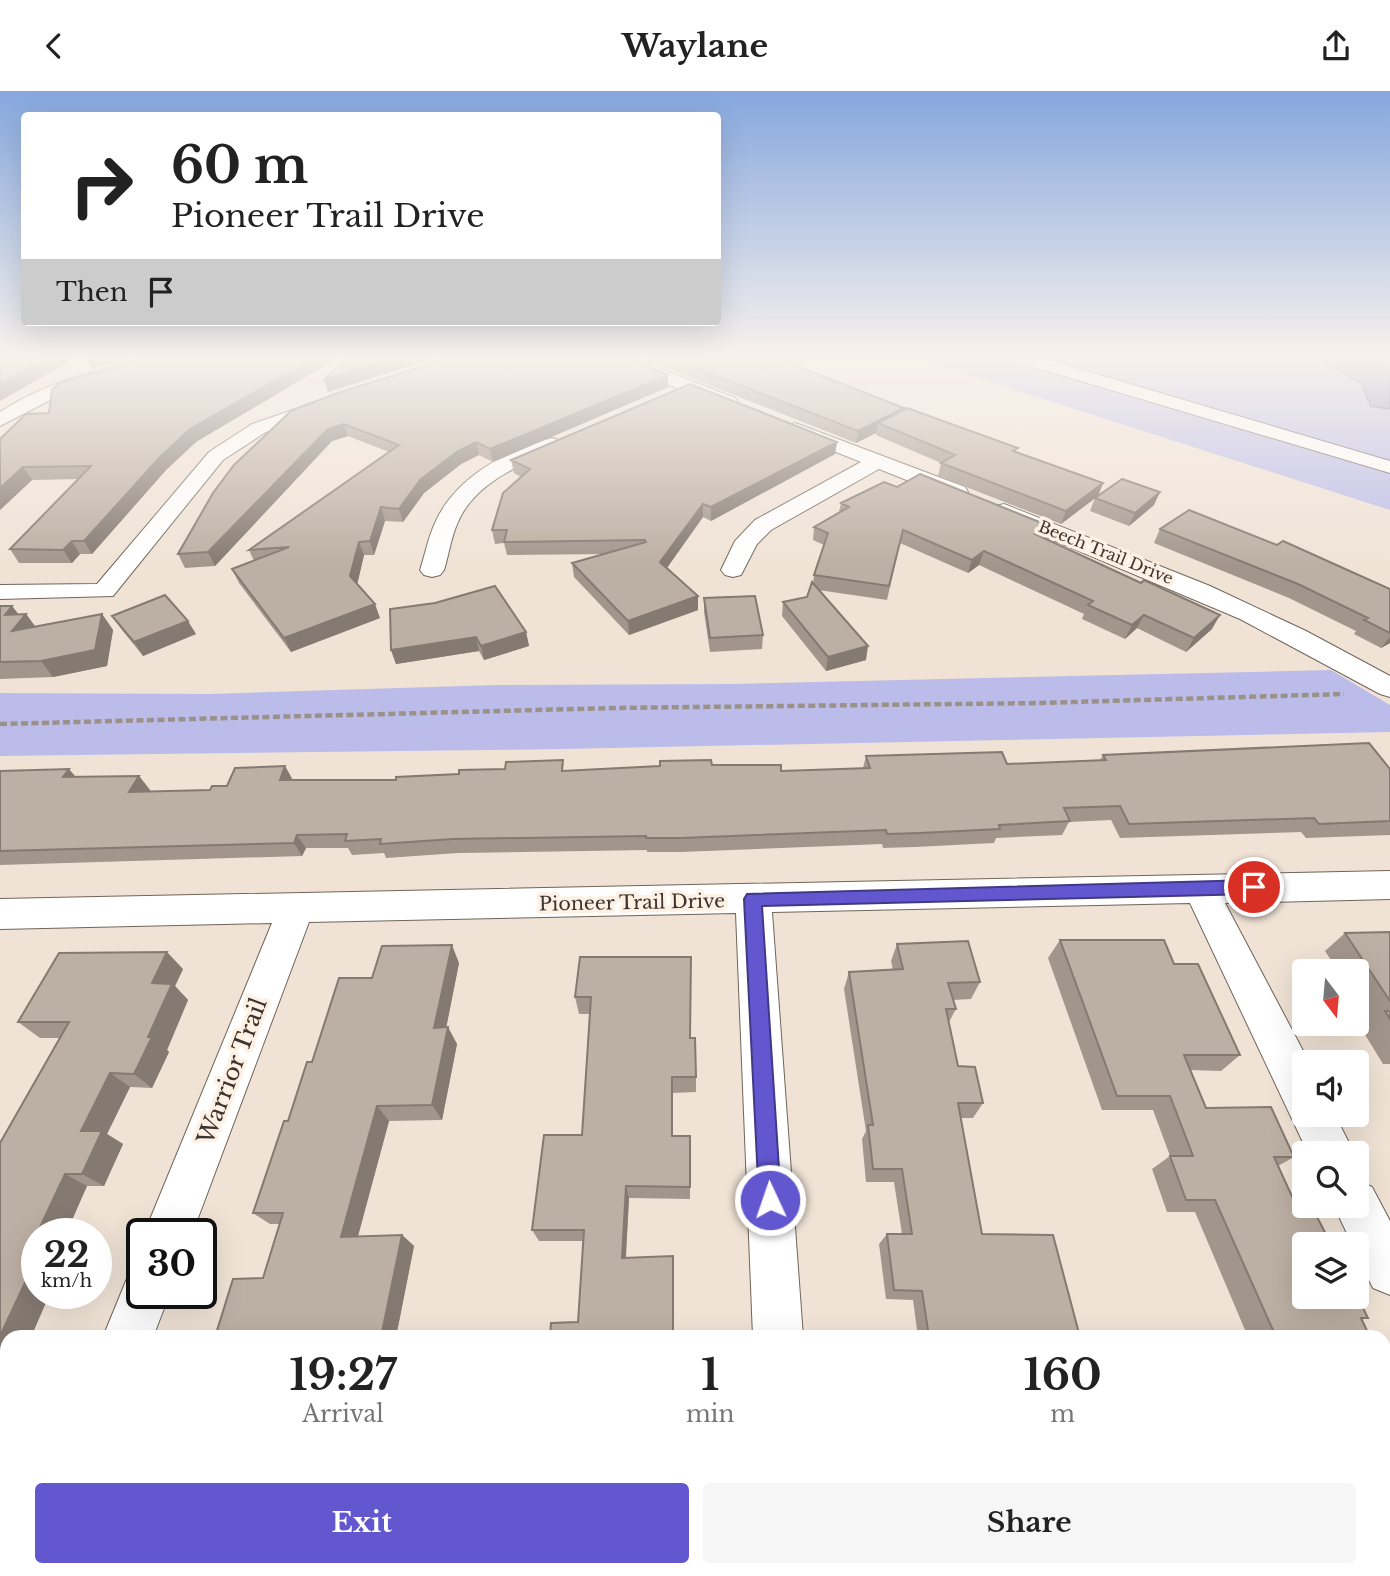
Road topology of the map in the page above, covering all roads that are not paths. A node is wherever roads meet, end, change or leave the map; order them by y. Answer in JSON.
{"nodes":[{"id":1,"x":261,"y":427,"type":"edge"},
{"id":2,"x":792,"y":427,"type":"edge"},
{"id":3,"x":1256,"y":427,"type":"edge"},
{"id":4,"x":568,"y":438,"type":"edge"},
{"id":5,"x":878,"y":461,"type":"junction"},
{"id":6,"x":1390,"y":467,"type":"edge"},
{"id":7,"x":432,"y":570,"type":"dead end"},
{"id":8,"x":733,"y":570,"type":"dead end"},
{"id":9,"x":0,"y":592,"type":"edge"},
{"id":10,"x":1390,"y":688,"type":"edge"},
{"id":11,"x":1390,"y":885,"type":"edge"},
{"id":12,"x":1200,"y":888,"type":"junction"},
{"id":13,"x":753,"y":899,"type":"junction"},
{"id":14,"x":296,"y":908,"type":"junction"},
{"id":15,"x":0,"y":914,"type":"edge"},
{"id":16,"x":1292,"y":1073,"type":"edge"},
{"id":17,"x":174,"y":1218,"type":"edge"},
{"id":18,"x":1364,"y":1218,"type":"edge"},
{"id":19,"x":1390,"y":1271,"type":"edge"},
{"id":20,"x":139,"y":1309,"type":"edge"},
{"id":21,"x":131,"y":1330,"type":"edge"},
{"id":22,"x":778,"y":1330,"type":"edge"}],
"edges":[{"from":1,"to":9,"type":"street"},
{"from":2,"to":5,"type":"street","name":"Beech Trail Drive"},
{"from":3,"to":6,"type":"street"},
{"from":4,"to":7,"type":"street"},
{"from":5,"to":8,"type":"street"},
{"from":5,"to":10,"type":"street","name":"Beech Trail Drive"},
{"from":11,"to":12,"type":"street","name":"Pioneer Trail Drive"},
{"from":12,"to":13,"type":"street","name":"Pioneer Trail Drive"},
{"from":12,"to":16,"type":"street"},
{"from":13,"to":14,"type":"street","name":"Pioneer Trail Drive"},
{"from":13,"to":22,"type":"street"},
{"from":14,"to":15,"type":"street","name":"Pioneer Trail Drive"},
{"from":14,"to":17,"type":"street","name":"Warrior Trail"},
{"from":18,"to":19,"type":"street"},
{"from":20,"to":21,"type":"street"}]}
